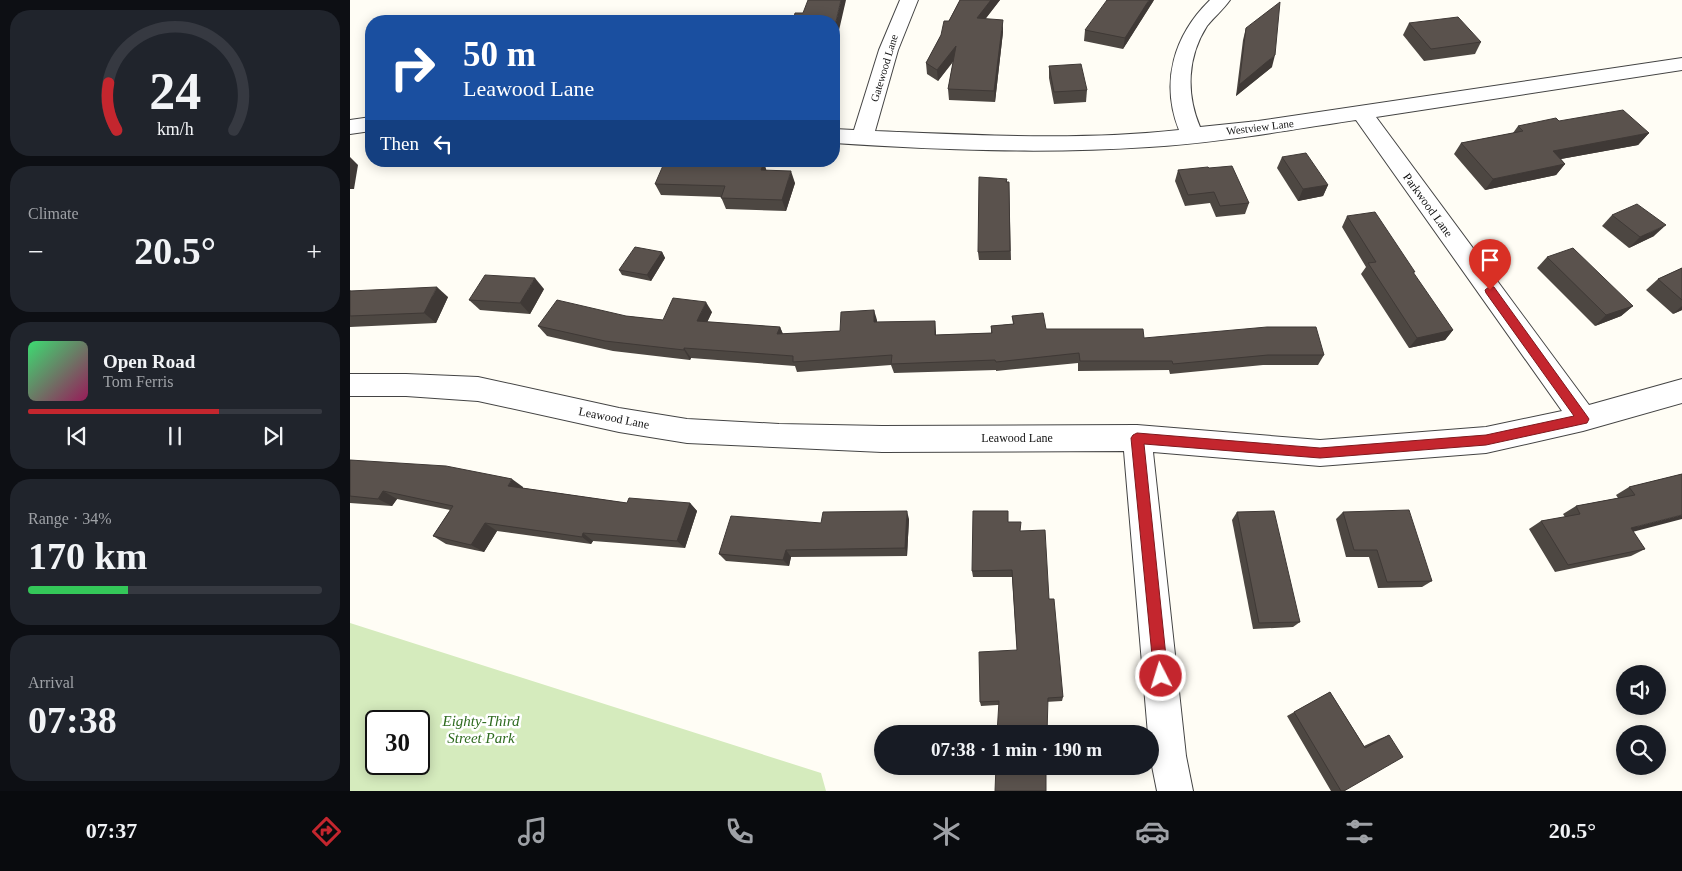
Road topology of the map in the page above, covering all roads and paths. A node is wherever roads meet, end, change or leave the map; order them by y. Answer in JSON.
{"nodes":[{"id":1,"x":909,"y":0,"type":"edge"},
{"id":2,"x":1221,"y":0,"type":"edge"},
{"id":3,"x":1682,"y":64,"type":"edge"},
{"id":4,"x":1362,"y":113,"type":"junction"},
{"id":5,"x":365,"y":125,"type":"edge"},
{"id":6,"x":350,"y":127,"type":"edge"},
{"id":7,"x":1192,"y":135,"type":"junction"},
{"id":8,"x":840,"y":136,"type":"edge"},
{"id":9,"x":863,"y":137,"type":"junction"},
{"id":10,"x":350,"y":385,"type":"edge"},
{"id":11,"x":1682,"y":391,"type":"edge"},
{"id":12,"x":1583,"y":419,"type":"junction"},
{"id":13,"x":1137,"y":438,"type":"junction"},
{"id":14,"x":1176,"y":791,"type":"edge"}],
"edges":[{"from":1,"to":9,"type":"street","name":"Gatewood Lane"},
{"from":2,"to":7,"type":"street"},
{"from":3,"to":4,"type":"street","name":"Westview Lane"},
{"from":4,"to":7,"type":"street","name":"Westview Lane"},
{"from":4,"to":12,"type":"street","name":"Parkwood Lane"},
{"from":5,"to":6,"type":"street"},
{"from":7,"to":9,"type":"street","name":"Westview Lane"},
{"from":8,"to":9,"type":"street","name":"Westview Lane"},
{"from":10,"to":13,"type":"street","name":"Leawood Lane"},
{"from":11,"to":12,"type":"street","name":"Leawood Lane"},
{"from":12,"to":13,"type":"street","name":"Leawood Lane"},
{"from":13,"to":14,"type":"street"}]}
